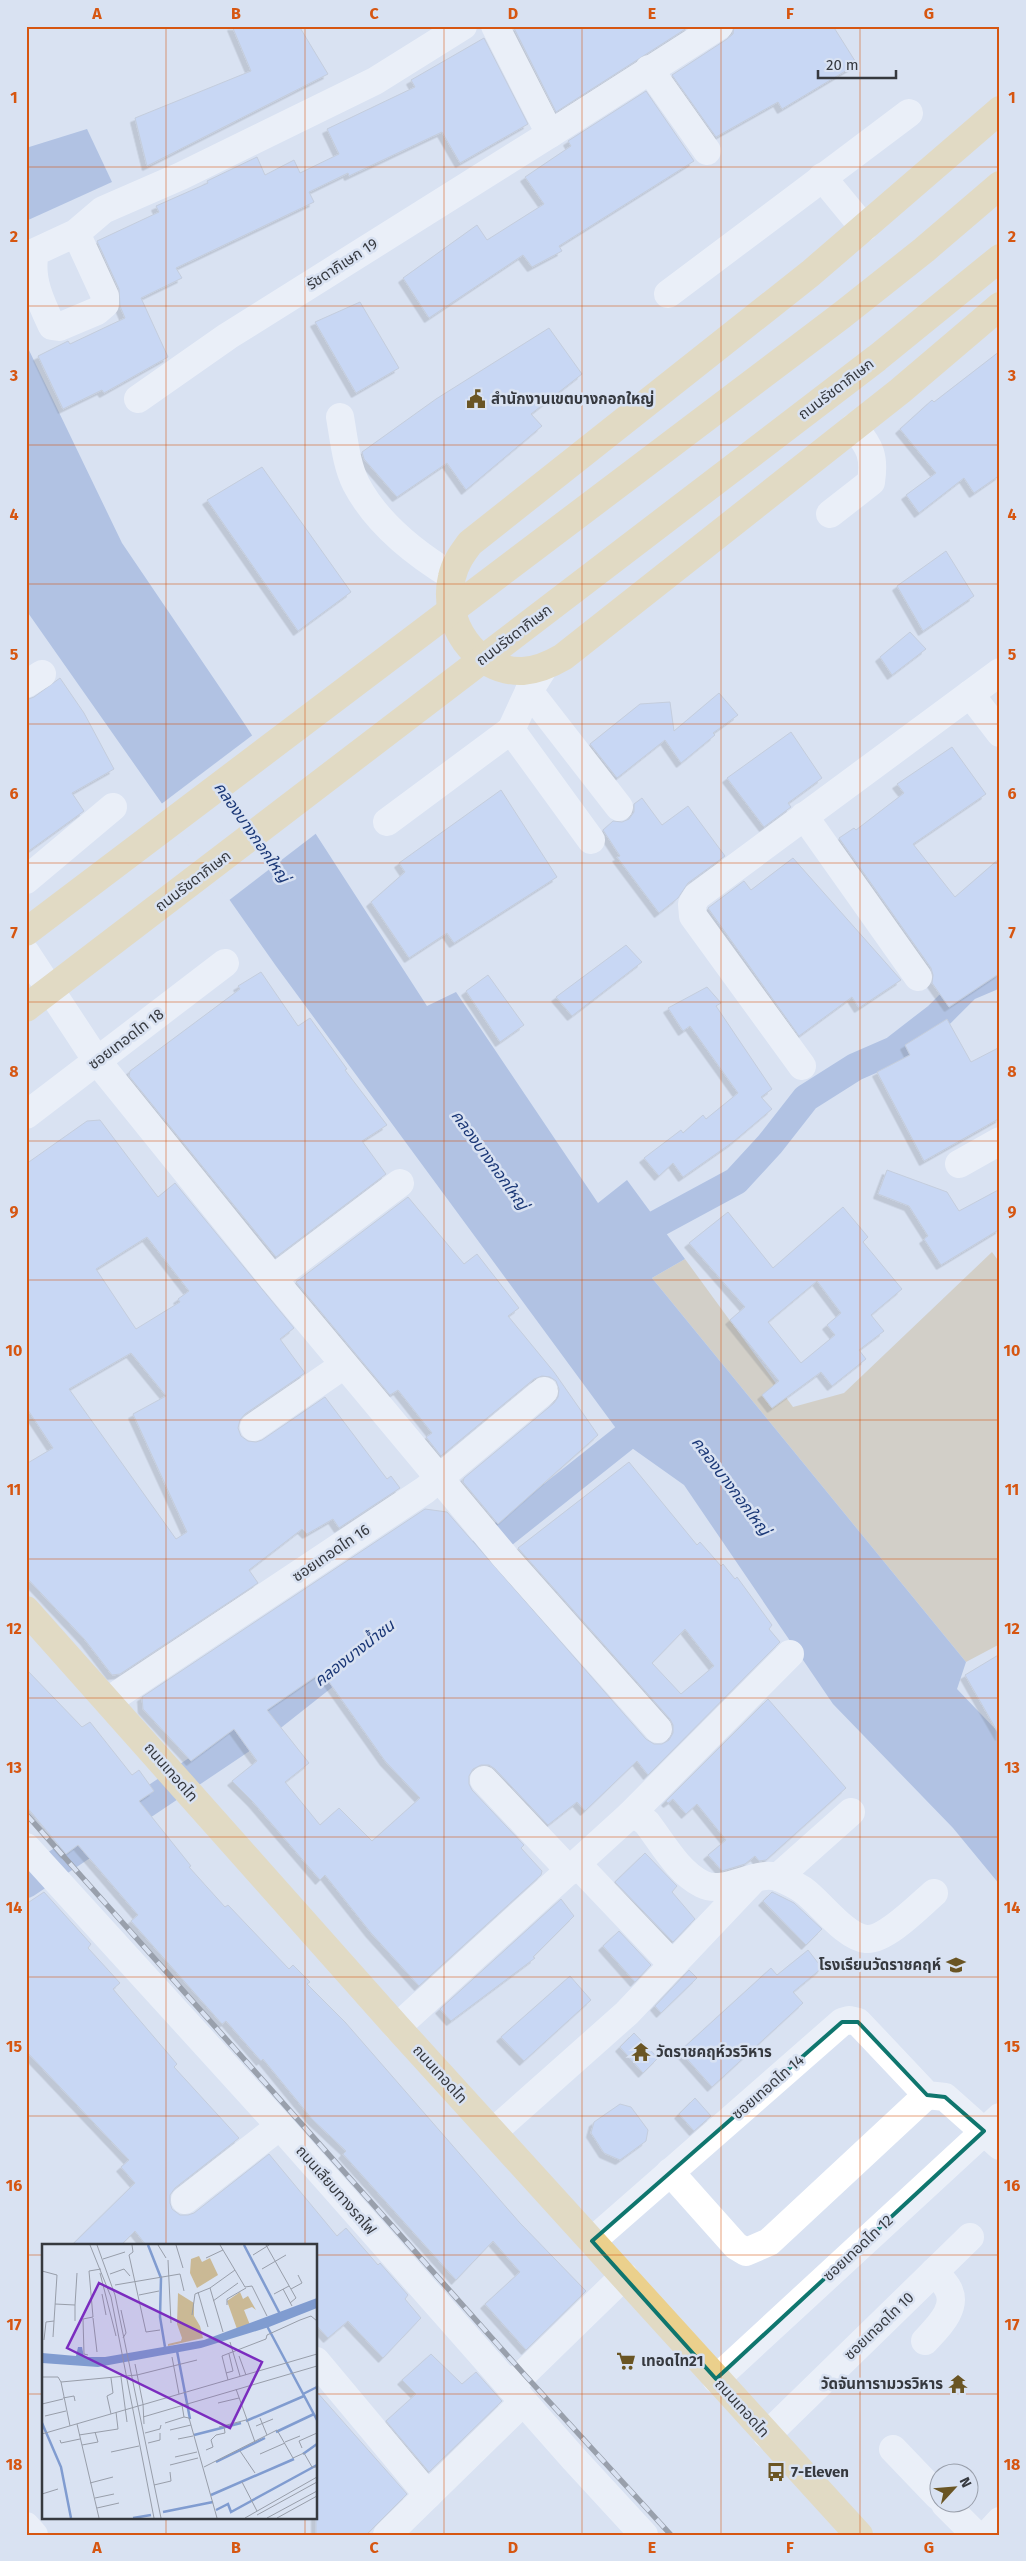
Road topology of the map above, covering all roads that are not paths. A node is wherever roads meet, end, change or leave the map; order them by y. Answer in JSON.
{"nodes":[{"id":1,"x":463,"y":26,"type":"edge"},
{"id":2,"x":495,"y":26,"type":"edge"},
{"id":3,"x":719,"y":26,"type":"edge"},
{"id":4,"x":649,"y":69,"type":"junction"},
{"id":5,"x":1000,"y":110,"type":"edge"},
{"id":6,"x":909,"y":113,"type":"dead end"},
{"id":7,"x":550,"y":134,"type":"junction"},
{"id":8,"x":707,"y":151,"type":"dead end"},
{"id":9,"x":822,"y":178,"type":"junction"},
{"id":10,"x":1000,"y":185,"type":"edge"},
{"id":11,"x":864,"y":228,"type":"junction"},
{"id":12,"x":76,"y":233,"type":"dead end"},
{"id":13,"x":1000,"y":258,"type":"edge"},
{"id":14,"x":668,"y":294,"type":"dead end"},
{"id":15,"x":1000,"y":306,"type":"edge"},
{"id":16,"x":138,"y":399,"type":"dead end"},
{"id":17,"x":340,"y":417,"type":"dead end"},
{"id":18,"x":854,"y":427,"type":"junction"},
{"id":19,"x":830,"y":514,"type":"dead end"},
{"id":20,"x":452,"y":576,"type":"junction"},
{"id":21,"x":544,"y":667,"type":"junction"},
{"id":22,"x":1000,"y":672,"type":"edge"},
{"id":23,"x":529,"y":691,"type":"junction"},
{"id":24,"x":970,"y":694,"type":"junction"},
{"id":25,"x":511,"y":730,"type":"junction"},
{"id":26,"x":1000,"y":733,"type":"edge"},
{"id":27,"x":113,"y":806,"type":"dead end"},
{"id":28,"x":619,"y":807,"type":"dead end"},
{"id":29,"x":804,"y":816,"type":"junction"},
{"id":30,"x":386,"y":822,"type":"dead end"},
{"id":31,"x":591,"y":840,"type":"dead end"},
{"id":32,"x":26,"y":880,"type":"edge"},
{"id":33,"x":26,"y":932,"type":"edge"},
{"id":34,"x":26,"y":953,"type":"edge"},
{"id":35,"x":225,"y":964,"type":"dead end"},
{"id":36,"x":918,"y":977,"type":"dead end"},
{"id":37,"x":26,"y":1008,"type":"edge"},
{"id":38,"x":97,"y":1061,"type":"junction"},
{"id":39,"x":802,"y":1066,"type":"dead end"},
{"id":40,"x":26,"y":1115,"type":"edge"},
{"id":41,"x":1000,"y":1142,"type":"edge"},
{"id":42,"x":959,"y":1164,"type":"dead end"},
{"id":43,"x":400,"y":1183,"type":"dead end"},
{"id":44,"x":273,"y":1279,"type":"junction"},
{"id":45,"x":344,"y":1365,"type":"junction"},
{"id":46,"x":544,"y":1391,"type":"dead end"},
{"id":47,"x":254,"y":1427,"type":"dead end"},
{"id":48,"x":440,"y":1479,"type":"junction"},
{"id":49,"x":26,"y":1610,"type":"edge"},
{"id":50,"x":790,"y":1654,"type":"dead end"},
{"id":51,"x":108,"y":1701,"type":"junction"},
{"id":52,"x":658,"y":1728,"type":"dead end"},
{"id":53,"x":484,"y":1780,"type":"dead end"},
{"id":54,"x":851,"y":1812,"type":"dead end"},
{"id":55,"x":630,"y":1815,"type":"junction"},
{"id":56,"x":31,"y":1852,"type":"edge"},
{"id":57,"x":573,"y":1868,"type":"junction"},
{"id":58,"x":767,"y":1877,"type":"junction"},
{"id":59,"x":934,"y":1893,"type":"dead end"},
{"id":60,"x":672,"y":1965,"type":"junction"},
{"id":61,"x":397,"y":2026,"type":"junction"},
{"id":62,"x":936,"y":2096,"type":"junction"},
{"id":63,"x":280,"y":2126,"type":"junction"},
{"id":64,"x":995,"y":2131,"type":"edge"},
{"id":65,"x":493,"y":2132,"type":"junction"},
{"id":66,"x":670,"y":2172,"type":"junction"},
{"id":67,"x":185,"y":2200,"type":"dead end"},
{"id":68,"x":970,"y":2238,"type":"dead end"},
{"id":69,"x":592,"y":2241,"type":"junction"},
{"id":70,"x":934,"y":2272,"type":"junction"},
{"id":71,"x":624,"y":2276,"type":"junction"},
{"id":72,"x":924,"y":2341,"type":"dead end"},
{"id":73,"x":318,"y":2363,"type":"edge"},
{"id":74,"x":716,"y":2379,"type":"junction"},
{"id":75,"x":517,"y":2394,"type":"junction"},
{"id":76,"x":767,"y":2436,"type":"junction"},
{"id":77,"x":893,"y":2449,"type":"dead end"},
{"id":78,"x":928,"y":2486,"type":"edge"},
{"id":79,"x":428,"y":2495,"type":"junction"},
{"id":80,"x":956,"y":2514,"type":"edge"},
{"id":81,"x":1000,"y":2521,"type":"edge"},
{"id":82,"x":26,"y":2526,"type":"edge"},
{"id":83,"x":34,"y":2535,"type":"edge"},
{"id":84,"x":387,"y":2535,"type":"edge"},
{"id":85,"x":644,"y":2535,"type":"edge"},
{"id":86,"x":859,"y":2535,"type":"edge"},
{"id":87,"x":976,"y":2535,"type":"edge"},
{"id":88,"x":987,"y":2535,"type":"edge"}],
"edges":[{"from":1,"to":12,"type":"street"},
{"from":2,"to":7,"type":"street"},
{"from":3,"to":4,"type":"street","name":"รัชดาภิเษก 19"},
{"from":4,"to":7,"type":"street","name":"รัชดาภิเษก 19"},
{"from":4,"to":8,"type":"street"},
{"from":5,"to":11,"type":"main road"},
{"from":6,"to":9,"type":"street"},
{"from":7,"to":16,"type":"street","name":"รัชดาภิเษก 19"},
{"from":9,"to":11,"type":"street"},
{"from":9,"to":14,"type":"street"},
{"from":10,"to":33,"type":"main road"},
{"from":11,"to":20,"type":"main road"},
{"from":13,"to":37,"type":"main road","name":"ถนนรัชดาภิเษก"},
{"from":15,"to":18,"type":"main road"},
{"from":17,"to":20,"type":"street"},
{"from":18,"to":19,"type":"street"},
{"from":18,"to":21,"type":"main road"},
{"from":20,"to":21,"type":"main road"},
{"from":21,"to":23,"type":"street"},
{"from":22,"to":24,"type":"street"},
{"from":23,"to":25,"type":"street"},
{"from":23,"to":28,"type":"street"},
{"from":24,"to":26,"type":"street"},
{"from":24,"to":29,"type":"street"},
{"from":25,"to":30,"type":"street"},
{"from":25,"to":31,"type":"street"},
{"from":27,"to":32,"type":"street"},
{"from":29,"to":36,"type":"street"},
{"from":29,"to":39,"type":"street"},
{"from":34,"to":38,"type":"street"},
{"from":35,"to":38,"type":"street","name":"ซอยเทอดไท 18"},
{"from":38,"to":40,"type":"street","name":"ซอยเทอดไท 18"},
{"from":38,"to":44,"type":"street"},
{"from":41,"to":42,"type":"street"},
{"from":43,"to":44,"type":"street"},
{"from":44,"to":45,"type":"street"},
{"from":45,"to":47,"type":"street"},
{"from":45,"to":48,"type":"street"},
{"from":46,"to":48,"type":"street","name":"ซอยเทอดไท 16"},
{"from":48,"to":51,"type":"street","name":"ซอยเทอดไท 16"},
{"from":48,"to":52,"type":"street"},
{"from":49,"to":51,"type":"main road","name":"ถนนเทอดไท"},
{"from":50,"to":55,"type":"street"},
{"from":51,"to":61,"type":"main road","name":"ถนนเทอดไท"},
{"from":53,"to":57,"type":"street"},
{"from":54,"to":58,"type":"street"},
{"from":55,"to":57,"type":"street"},
{"from":55,"to":58,"type":"street"},
{"from":56,"to":63,"type":"street","name":"ถนนเลียบทางรถไฟ"},
{"from":57,"to":60,"type":"street"},
{"from":57,"to":61,"type":"street"},
{"from":58,"to":59,"type":"street"},
{"from":58,"to":60,"type":"street"},
{"from":60,"to":65,"type":"street"},
{"from":61,"to":65,"type":"main road","name":"ถนนเทอดไท"},
{"from":62,"to":64,"type":"street","name":"ซอยเทอดไท 14"},
{"from":62,"to":66,"type":"street","name":"ซอยเทอดไท 14"},
{"from":62,"to":66,"type":"street"},
{"from":63,"to":67,"type":"street"},
{"from":63,"to":75,"type":"street","name":"ถนนเลียบทางรถไฟ"},
{"from":64,"to":74,"type":"street","name":"ซอยเทอดไท 12"},
{"from":65,"to":69,"type":"main road","name":"ถนนเทอดไท"},
{"from":66,"to":69,"type":"street","name":"ซอยเทอดไท 14"},
{"from":68,"to":70,"type":"street","name":"ซอยเทอดไท 10"},
{"from":69,"to":71,"type":"main road","name":"ถนนเทอดไท"},
{"from":70,"to":72,"type":"street"},
{"from":70,"to":76,"type":"street","name":"ซอยเทอดไท 10"},
{"from":71,"to":74,"type":"main road","name":"ถนนเทอดไท"},
{"from":71,"to":75,"type":"street"},
{"from":73,"to":79,"type":"street"},
{"from":74,"to":76,"type":"main road","name":"ถนนเทอดไท"},
{"from":75,"to":79,"type":"street"},
{"from":75,"to":85,"type":"street","name":"ถนนเลียบทางรถไฟ"},
{"from":76,"to":86,"type":"main road","name":"ถนนเทอดไท"},
{"from":77,"to":78,"type":"street"},
{"from":79,"to":84,"type":"street"},
{"from":80,"to":87,"type":"street"},
{"from":81,"to":88,"type":"street"},
{"from":82,"to":83,"type":"street"}]}
